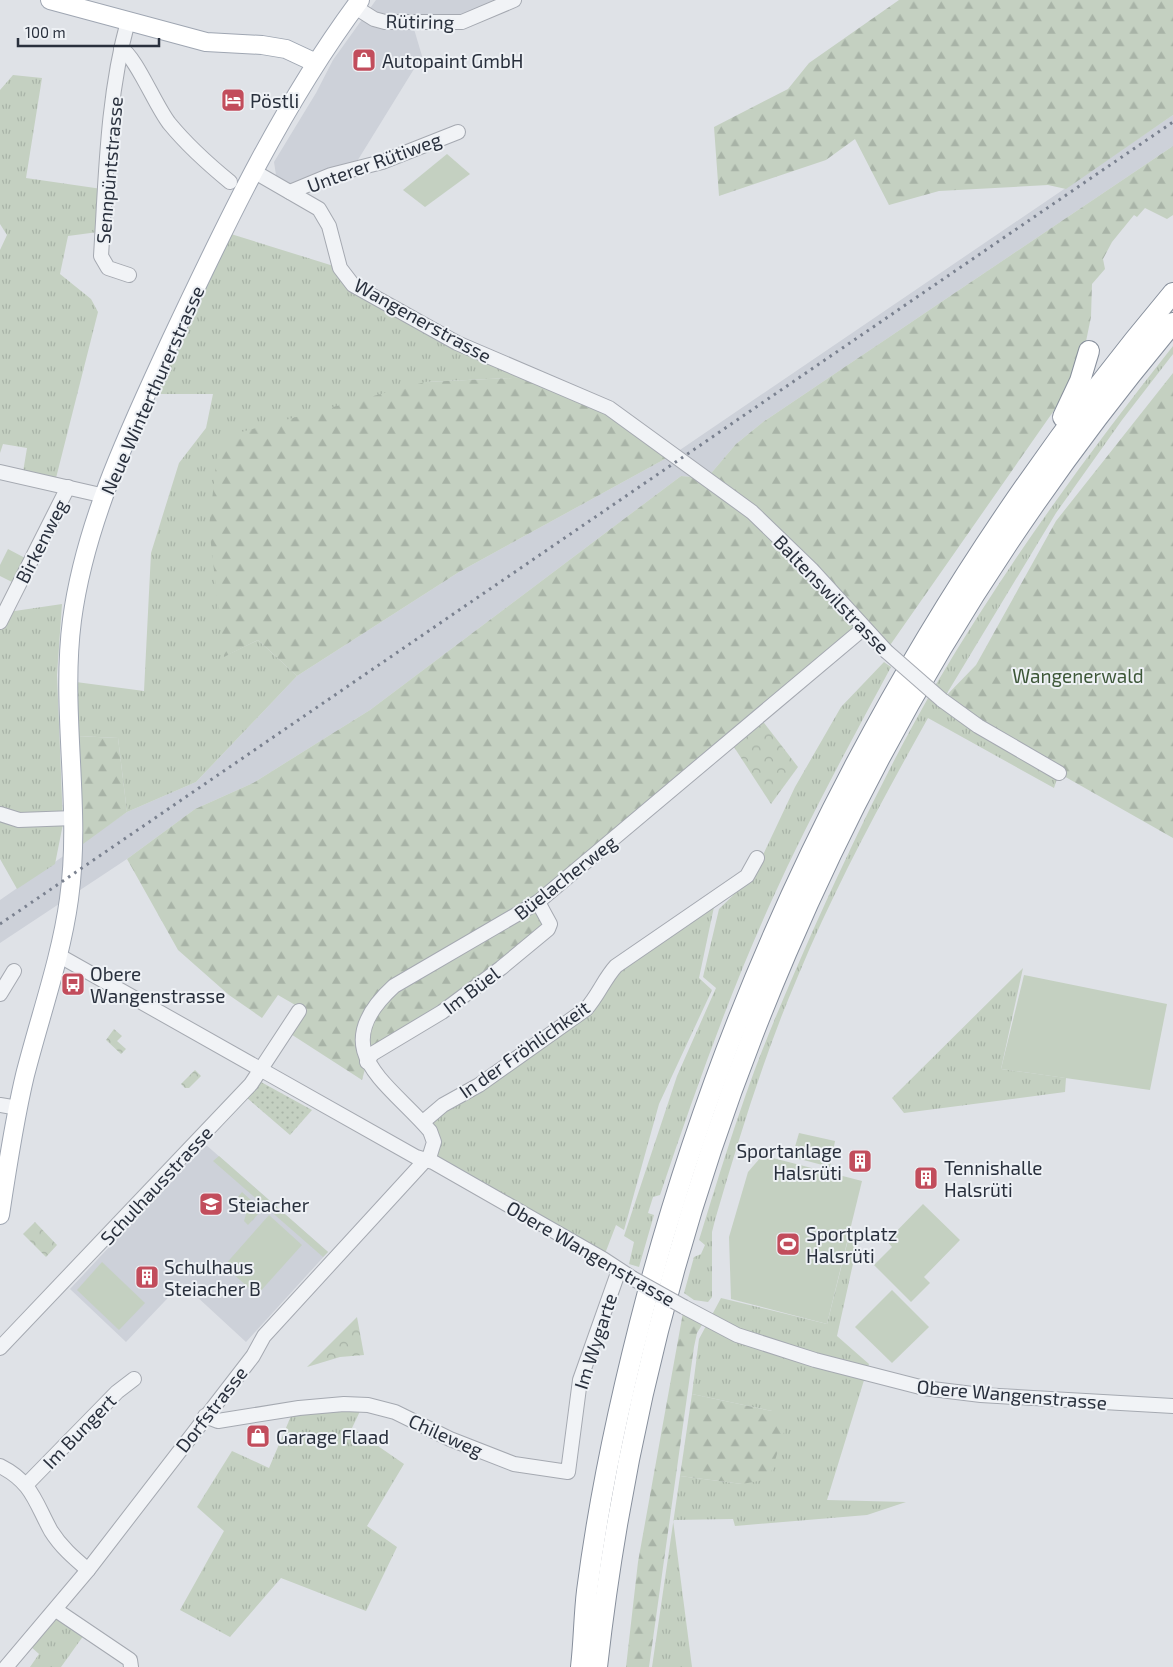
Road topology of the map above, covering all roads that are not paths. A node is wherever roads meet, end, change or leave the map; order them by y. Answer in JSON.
{"nodes":[{"id":1,"x":50,"y":0,"type":"edge"},
{"id":2,"x":514,"y":0,"type":"edge"},
{"id":3,"x":358,"y":3,"type":"edge"},
{"id":4,"x":85,"y":4,"type":"edge"},
{"id":5,"x":128,"y":21,"type":"junction"},
{"id":6,"x":121,"y":48,"type":"junction"},
{"id":7,"x":316,"y":63,"type":"junction"},
{"id":8,"x":458,"y":132,"type":"dead end"},
{"id":9,"x":255,"y":172,"type":"junction"},
{"id":10,"x":230,"y":182,"type":"dead end"},
{"id":11,"x":290,"y":192,"type":"junction"},
{"id":12,"x":129,"y":275,"type":"dead end"},
{"id":13,"x":1173,"y":293,"type":"edge"},
{"id":14,"x":1173,"y":323,"type":"edge"},
{"id":15,"x":1089,"y":351,"type":"dead end"},
{"id":16,"x":609,"y":408,"type":"joint"},
{"id":17,"x":1048,"y":452,"type":"junction"},
{"id":18,"x":0,"y":472,"type":"edge"},
{"id":19,"x":68,"y":487,"type":"junction"},
{"id":20,"x":105,"y":496,"type":"junction"},
{"id":21,"x":0,"y":622,"type":"edge"},
{"id":22,"x":864,"y":628,"type":"junction"},
{"id":23,"x":1059,"y":773,"type":"dead end"},
{"id":24,"x":0,"y":814,"type":"edge"},
{"id":25,"x":74,"y":818,"type":"junction"},
{"id":26,"x":756,"y":858,"type":"dead end"},
{"id":27,"x":538,"y":902,"type":"junction"},
{"id":28,"x":58,"y":955,"type":"junction"},
{"id":29,"x":14,"y":971,"type":"dead end"},
{"id":30,"x":0,"y":994,"type":"edge"},
{"id":31,"x":299,"y":1011,"type":"dead end"},
{"id":32,"x":367,"y":1062,"type":"junction"},
{"id":33,"x":262,"y":1070,"type":"junction"},
{"id":34,"x":0,"y":1104,"type":"edge"},
{"id":35,"x":18,"y":1108,"type":"junction"},
{"id":36,"x":423,"y":1122,"type":"junction"},
{"id":37,"x":425,"y":1160,"type":"junction"},
{"id":38,"x":0,"y":1215,"type":"edge"},
{"id":39,"x":619,"y":1270,"type":"junction"},
{"id":40,"x":0,"y":1348,"type":"edge"},
{"id":41,"x":134,"y":1379,"type":"dead end"},
{"id":42,"x":1173,"y":1406,"type":"edge"},
{"id":43,"x":205,"y":1416,"type":"junction"},
{"id":44,"x":0,"y":1466,"type":"edge"},
{"id":45,"x":568,"y":1472,"type":"joint"},
{"id":46,"x":26,"y":1485,"type":"junction"},
{"id":47,"x":88,"y":1570,"type":"junction"},
{"id":48,"x":56,"y":1610,"type":"junction"},
{"id":49,"x":576,"y":1661,"type":"edge"},
{"id":50,"x":6,"y":1667,"type":"edge"},
{"id":51,"x":131,"y":1667,"type":"edge"},
{"id":52,"x":596,"y":1667,"type":"edge"}],
"edges":[{"from":1,"to":4,"type":"main road"},
{"from":2,"to":3,"type":"street","name":"Rütiring"},
{"from":3,"to":7,"type":"main road","name":"Neue Winterthurerstrasse"},
{"from":4,"to":5,"type":"main road"},
{"from":5,"to":6,"type":"street","name":"Sennpüntstrasse"},
{"from":5,"to":7,"type":"main road"},
{"from":6,"to":10,"type":"street"},
{"from":6,"to":12,"type":"street","name":"Sennpüntstrasse"},
{"from":7,"to":9,"type":"main road","name":"Neue Winterthurerstrasse"},
{"from":8,"to":11,"type":"street","name":"Unterer Rütiweg"},
{"from":9,"to":11,"type":"street","name":"Wangenerstrasse"},
{"from":9,"to":20,"type":"main road","name":"Neue Winterthurerstrasse"},
{"from":11,"to":16,"type":"street","name":"Wangenerstrasse"},
{"from":13,"to":17,"type":"highway"},
{"from":14,"to":52,"type":"highway"},
{"from":15,"to":17,"type":"highway"},
{"from":16,"to":22,"type":"street","name":"Baltenswilstrasse"},
{"from":17,"to":49,"type":"highway"},
{"from":18,"to":19,"type":"street"},
{"from":19,"to":20,"type":"street"},
{"from":19,"to":21,"type":"street","name":"Birkenweg"},
{"from":20,"to":25,"type":"main road","name":"Neue Winterthurerstrasse"},
{"from":22,"to":23,"type":"street","name":"Baltenswilstrasse","bridge":true},
{"from":22,"to":27,"type":"street","name":"Büelacherweg"},
{"from":24,"to":25,"type":"street"},
{"from":25,"to":28,"type":"main road","name":"Neue Winterthurerstrasse"},
{"from":26,"to":36,"type":"street","name":"In der Fröhlichkeit"},
{"from":27,"to":32,"type":"street","name":"Büelacherweg"},
{"from":27,"to":32,"type":"street","name":"Im Büel"},
{"from":28,"to":33,"type":"street","name":"Obere Wangenstrasse"},
{"from":28,"to":35,"type":"main road","name":"Neue Winterthurerstrasse"},
{"from":29,"to":30,"type":"street"},
{"from":31,"to":33,"type":"street","name":"Schulhausstrasse"},
{"from":32,"to":36,"type":"street"},
{"from":33,"to":37,"type":"street","name":"Obere Wangenstrasse"},
{"from":33,"to":40,"type":"street","name":"Schulhausstrasse"},
{"from":34,"to":35,"type":"street"},
{"from":35,"to":38,"type":"main road","name":"Neue Winterthurerstrasse"},
{"from":36,"to":37,"type":"street"},
{"from":37,"to":39,"type":"street","name":"Obere Wangenstrasse"},
{"from":37,"to":43,"type":"street","name":"Dorfstrasse"},
{"from":39,"to":42,"type":"street","name":"Obere Wangenstrasse","bridge":true},
{"from":39,"to":45,"type":"street","name":"Im Wygarte"},
{"from":41,"to":46,"type":"street","name":"Im Bungert"},
{"from":43,"to":45,"type":"street","name":"Chileweg"},
{"from":43,"to":47,"type":"street","name":"Dorfstrasse"},
{"from":44,"to":46,"type":"street"},
{"from":46,"to":47,"type":"street"},
{"from":47,"to":48,"type":"street","name":"Dorfstrasse"},
{"from":48,"to":50,"type":"street","name":"Dorfstrasse"},
{"from":48,"to":51,"type":"street"}]}
